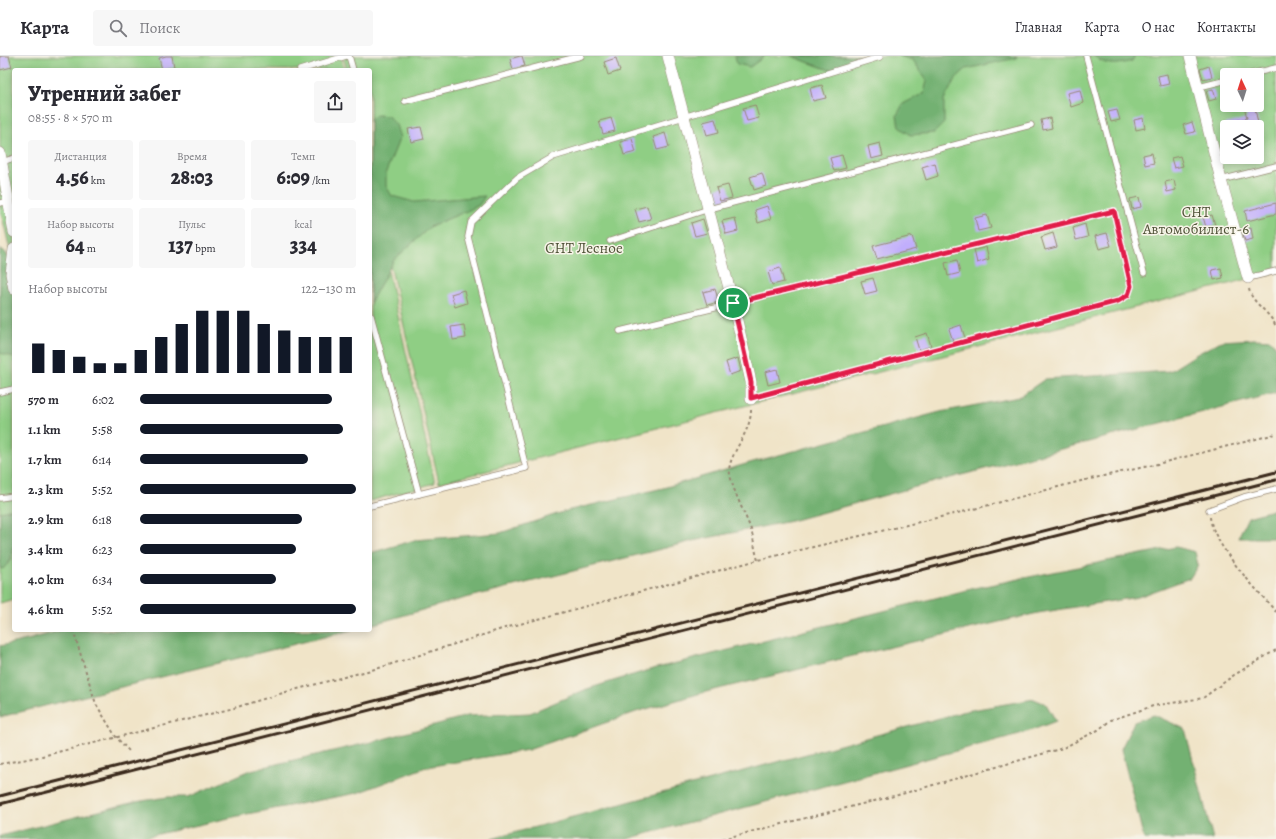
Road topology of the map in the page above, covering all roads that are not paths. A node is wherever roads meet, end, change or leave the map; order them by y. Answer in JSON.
{"nodes":[{"id":1,"x":346,"y":56,"type":"edge"},
{"id":2,"x":349,"y":56,"type":"edge"},
{"id":3,"x":581,"y":56,"type":"edge"},
{"id":4,"x":668,"y":56,"type":"edge"},
{"id":5,"x":1086,"y":56,"type":"edge"},
{"id":6,"x":1190,"y":56,"type":"edge"},
{"id":7,"x":880,"y":57,"type":"dead end"},
{"id":8,"x":307,"y":68,"type":"edge"},
{"id":9,"x":352,"y":68,"type":"edge"},
{"id":10,"x":1276,"y":68,"type":"edge"},
{"id":11,"x":1264,"y":71,"type":"edge"},
{"id":12,"x":1220,"y":82,"type":"edge"},
{"id":13,"x":1199,"y":87,"type":"junction"},
{"id":14,"x":405,"y":101,"type":"dead end"},
{"id":15,"x":685,"y":117,"type":"junction"},
{"id":16,"x":1031,"y":125,"type":"dead end"},
{"id":17,"x":1,"y":157,"type":"edge"},
{"id":18,"x":12,"y":158,"type":"edge"},
{"id":19,"x":1276,"y":166,"type":"edge"},
{"id":20,"x":1221,"y":180,"type":"junction"},
{"id":21,"x":4,"y":202,"type":"edge"},
{"id":22,"x":709,"y":209,"type":"junction"},
{"id":23,"x":12,"y":226,"type":"edge"},
{"id":24,"x":610,"y":241,"type":"dead end"},
{"id":25,"x":12,"y":266,"type":"edge"},
{"id":26,"x":1276,"y":270,"type":"edge"},
{"id":27,"x":1144,"y":273,"type":"dead end"},
{"id":28,"x":1248,"y":278,"type":"joint"},
{"id":29,"x":12,"y":279,"type":"edge"},
{"id":30,"x":733,"y":303,"type":"junction"},
{"id":31,"x":372,"y":320,"type":"edge"},
{"id":32,"x":620,"y":331,"type":"dead end"},
{"id":33,"x":12,"y":389,"type":"edge"},
{"id":34,"x":0,"y":392,"type":"edge"},
{"id":35,"x":751,"y":398,"type":"joint"},
{"id":36,"x":1276,"y":489,"type":"edge"},
{"id":37,"x":419,"y":494,"type":"junction"},
{"id":38,"x":12,"y":496,"type":"edge"},
{"id":39,"x":0,"y":498,"type":"edge"},
{"id":40,"x":372,"y":506,"type":"edge"},
{"id":41,"x":1208,"y":510,"type":"road end"}],
"edges":[{"from":1,"to":8,"type":"lane"},
{"from":2,"to":9,"type":"lane"},
{"from":3,"to":14,"type":"lane"},
{"from":4,"to":15,"type":"street"},
{"from":5,"to":27,"type":"lane"},
{"from":6,"to":13,"type":"street"},
{"from":7,"to":15,"type":"lane"},
{"from":10,"to":11,"type":"lane"},
{"from":12,"to":13,"type":"lane"},
{"from":13,"to":20,"type":"street"},
{"from":15,"to":22,"type":"street"},
{"from":15,"to":37,"type":"lane"},
{"from":16,"to":22,"type":"lane"},
{"from":17,"to":18,"type":"lane"},
{"from":17,"to":21,"type":"street"},
{"from":19,"to":20,"type":"lane"},
{"from":20,"to":28,"type":"street"},
{"from":21,"to":23,"type":"street"},
{"from":22,"to":24,"type":"lane"},
{"from":22,"to":30,"type":"street"},
{"from":25,"to":29,"type":"street"},
{"from":26,"to":28,"type":"lane"},
{"from":30,"to":32,"type":"lane"},
{"from":30,"to":35,"type":"street"},
{"from":30,"to":35,"type":"lane"},
{"from":31,"to":37,"type":"lane"},
{"from":33,"to":34,"type":"lane"},
{"from":36,"to":41,"type":"lane"},
{"from":37,"to":40,"type":"lane"},
{"from":38,"to":39,"type":"lane"}]}
